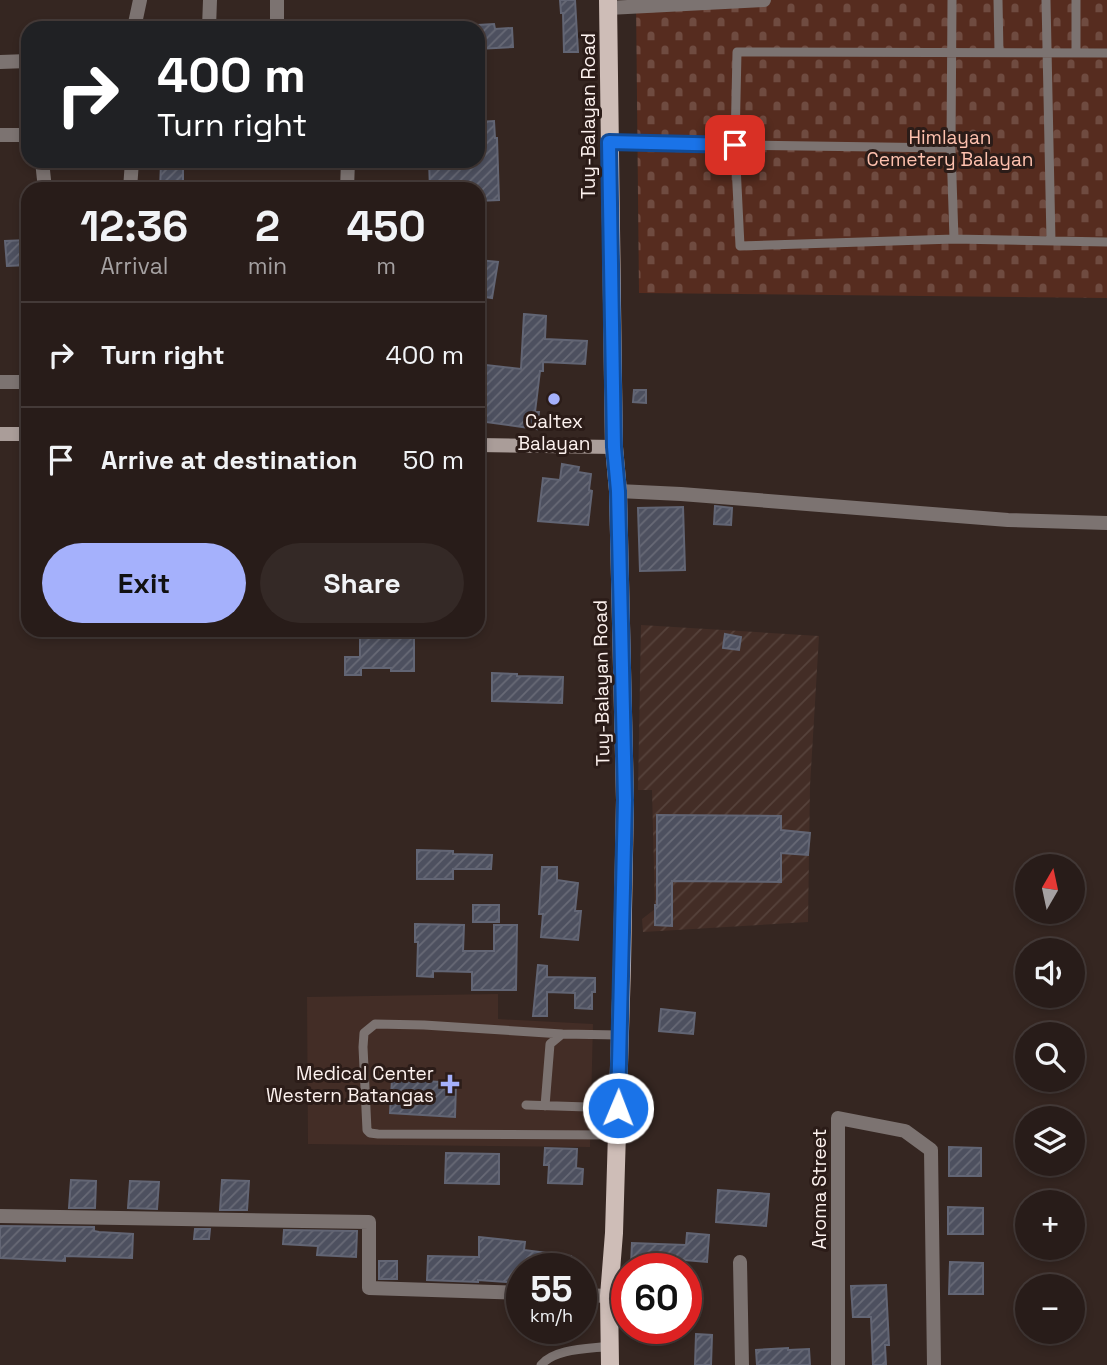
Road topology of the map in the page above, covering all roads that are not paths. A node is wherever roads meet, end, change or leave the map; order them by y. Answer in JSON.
{"nodes":[{"id":1,"x":140,"y":0,"type":"edge"},
{"id":2,"x":210,"y":0,"type":"edge"},
{"id":3,"x":277,"y":0,"type":"edge"},
{"id":4,"x":764,"y":0,"type":"edge"},
{"id":5,"x":952,"y":0,"type":"edge"},
{"id":6,"x":998,"y":0,"type":"edge"},
{"id":7,"x":1046,"y":0,"type":"edge"},
{"id":8,"x":1076,"y":0,"type":"edge"},
{"id":9,"x":608,"y":4,"type":"edge"},
{"id":10,"x":136,"y":21,"type":"edge"},
{"id":11,"x":209,"y":21,"type":"edge"},
{"id":12,"x":277,"y":21,"type":"edge"},
{"id":13,"x":953,"y":52,"type":"junction"},
{"id":14,"x":999,"y":52,"type":"junction"},
{"id":15,"x":1048,"y":52,"type":"junction"},
{"id":16,"x":1076,"y":52,"type":"junction"},
{"id":17,"x":1107,"y":53,"type":"edge"},
{"id":18,"x":21,"y":61,"type":"edge"},
{"id":19,"x":0,"y":62,"type":"edge"},
{"id":20,"x":0,"y":135,"type":"edge"},
{"id":21,"x":21,"y":135,"type":"edge"},
{"id":22,"x":609,"y":142,"type":"junction"},
{"id":23,"x":735,"y":145,"type":"junction"},
{"id":24,"x":951,"y":148,"type":"junction"},
{"id":25,"x":954,"y":239,"type":"junction"},
{"id":26,"x":1052,"y":241,"type":"junction"},
{"id":27,"x":1107,"y":242,"type":"edge"},
{"id":28,"x":0,"y":382,"type":"edge"},
{"id":29,"x":21,"y":382,"type":"edge"},
{"id":30,"x":0,"y":434,"type":"edge"},
{"id":31,"x":21,"y":434,"type":"edge"},
{"id":32,"x":485,"y":445,"type":"edge"},
{"id":33,"x":614,"y":447,"type":"junction"},
{"id":34,"x":618,"y":491,"type":"junction"},
{"id":35,"x":1107,"y":523,"type":"edge"},
{"id":36,"x":562,"y":1034,"type":"junction"},
{"id":37,"x":619,"y":1035,"type":"junction"},
{"id":38,"x":526,"y":1105,"type":"dead end"},
{"id":39,"x":545,"y":1106,"type":"junction"},
{"id":40,"x":618,"y":1108,"type":"junction"},
{"id":41,"x":617,"y":1135,"type":"junction"},
{"id":42,"x":0,"y":1216,"type":"edge"},
{"id":43,"x":740,"y":1262,"type":"dead end"},
{"id":44,"x":506,"y":1292,"type":"edge"},
{"id":45,"x":597,"y":1296,"type":"edge"},
{"id":46,"x":609,"y":1296,"type":"junction"},
{"id":47,"x":611,"y":1346,"type":"junction"},
{"id":48,"x":541,"y":1365,"type":"edge"},
{"id":49,"x":610,"y":1365,"type":"edge"},
{"id":50,"x":742,"y":1365,"type":"edge"},
{"id":51,"x":838,"y":1365,"type":"edge"},
{"id":52,"x":934,"y":1365,"type":"edge"}],
"edges":[{"from":1,"to":10,"type":"street"},
{"from":2,"to":11,"type":"street"},
{"from":3,"to":12,"type":"street"},
{"from":4,"to":9,"type":"street"},
{"from":5,"to":13,"type":"lane"},
{"from":6,"to":14,"type":"lane"},
{"from":7,"to":15,"type":"lane"},
{"from":8,"to":16,"type":"lane"},
{"from":9,"to":22,"type":"main road","name":"Tuy-Balayan Road"},
{"from":13,"to":14,"type":"lane"},
{"from":13,"to":23,"type":"lane"},
{"from":13,"to":24,"type":"lane"},
{"from":14,"to":15,"type":"lane"},
{"from":15,"to":16,"type":"lane"},
{"from":15,"to":26,"type":"lane"},
{"from":16,"to":17,"type":"lane"},
{"from":18,"to":19,"type":"street"},
{"from":20,"to":21,"type":"street"},
{"from":22,"to":23,"type":"lane"},
{"from":22,"to":33,"type":"main road","name":"Tuy-Balayan Road"},
{"from":23,"to":24,"type":"lane"},
{"from":23,"to":25,"type":"lane"},
{"from":24,"to":25,"type":"lane"},
{"from":25,"to":26,"type":"lane"},
{"from":26,"to":27,"type":"lane"},
{"from":28,"to":29,"type":"street"},
{"from":30,"to":31,"type":"street"},
{"from":32,"to":33,"type":"street"},
{"from":33,"to":34,"type":"main road","name":"Tuy-Balayan Road"},
{"from":34,"to":35,"type":"street"},
{"from":34,"to":37,"type":"main road","name":"Tuy-Balayan Road"},
{"from":36,"to":37,"type":"lane"},
{"from":36,"to":39,"type":"lane"},
{"from":36,"to":41,"type":"lane"},
{"from":37,"to":40,"type":"main road","name":"Tuy-Balayan Road"},
{"from":38,"to":39,"type":"lane"},
{"from":39,"to":40,"type":"lane"},
{"from":40,"to":41,"type":"main road","name":"Tuy-Balayan Road"},
{"from":41,"to":46,"type":"main road","name":"Tuy-Balayan Road"},
{"from":42,"to":44,"type":"street"},
{"from":43,"to":50,"type":"street"},
{"from":45,"to":46,"type":"street"},
{"from":46,"to":47,"type":"main road","name":"Tuy-Balayan Road"},
{"from":47,"to":48,"type":"lane"},
{"from":47,"to":49,"type":"main road","name":"Tuy-Balayan Road"},
{"from":51,"to":52,"type":"street","name":"Aroma Street"}]}
